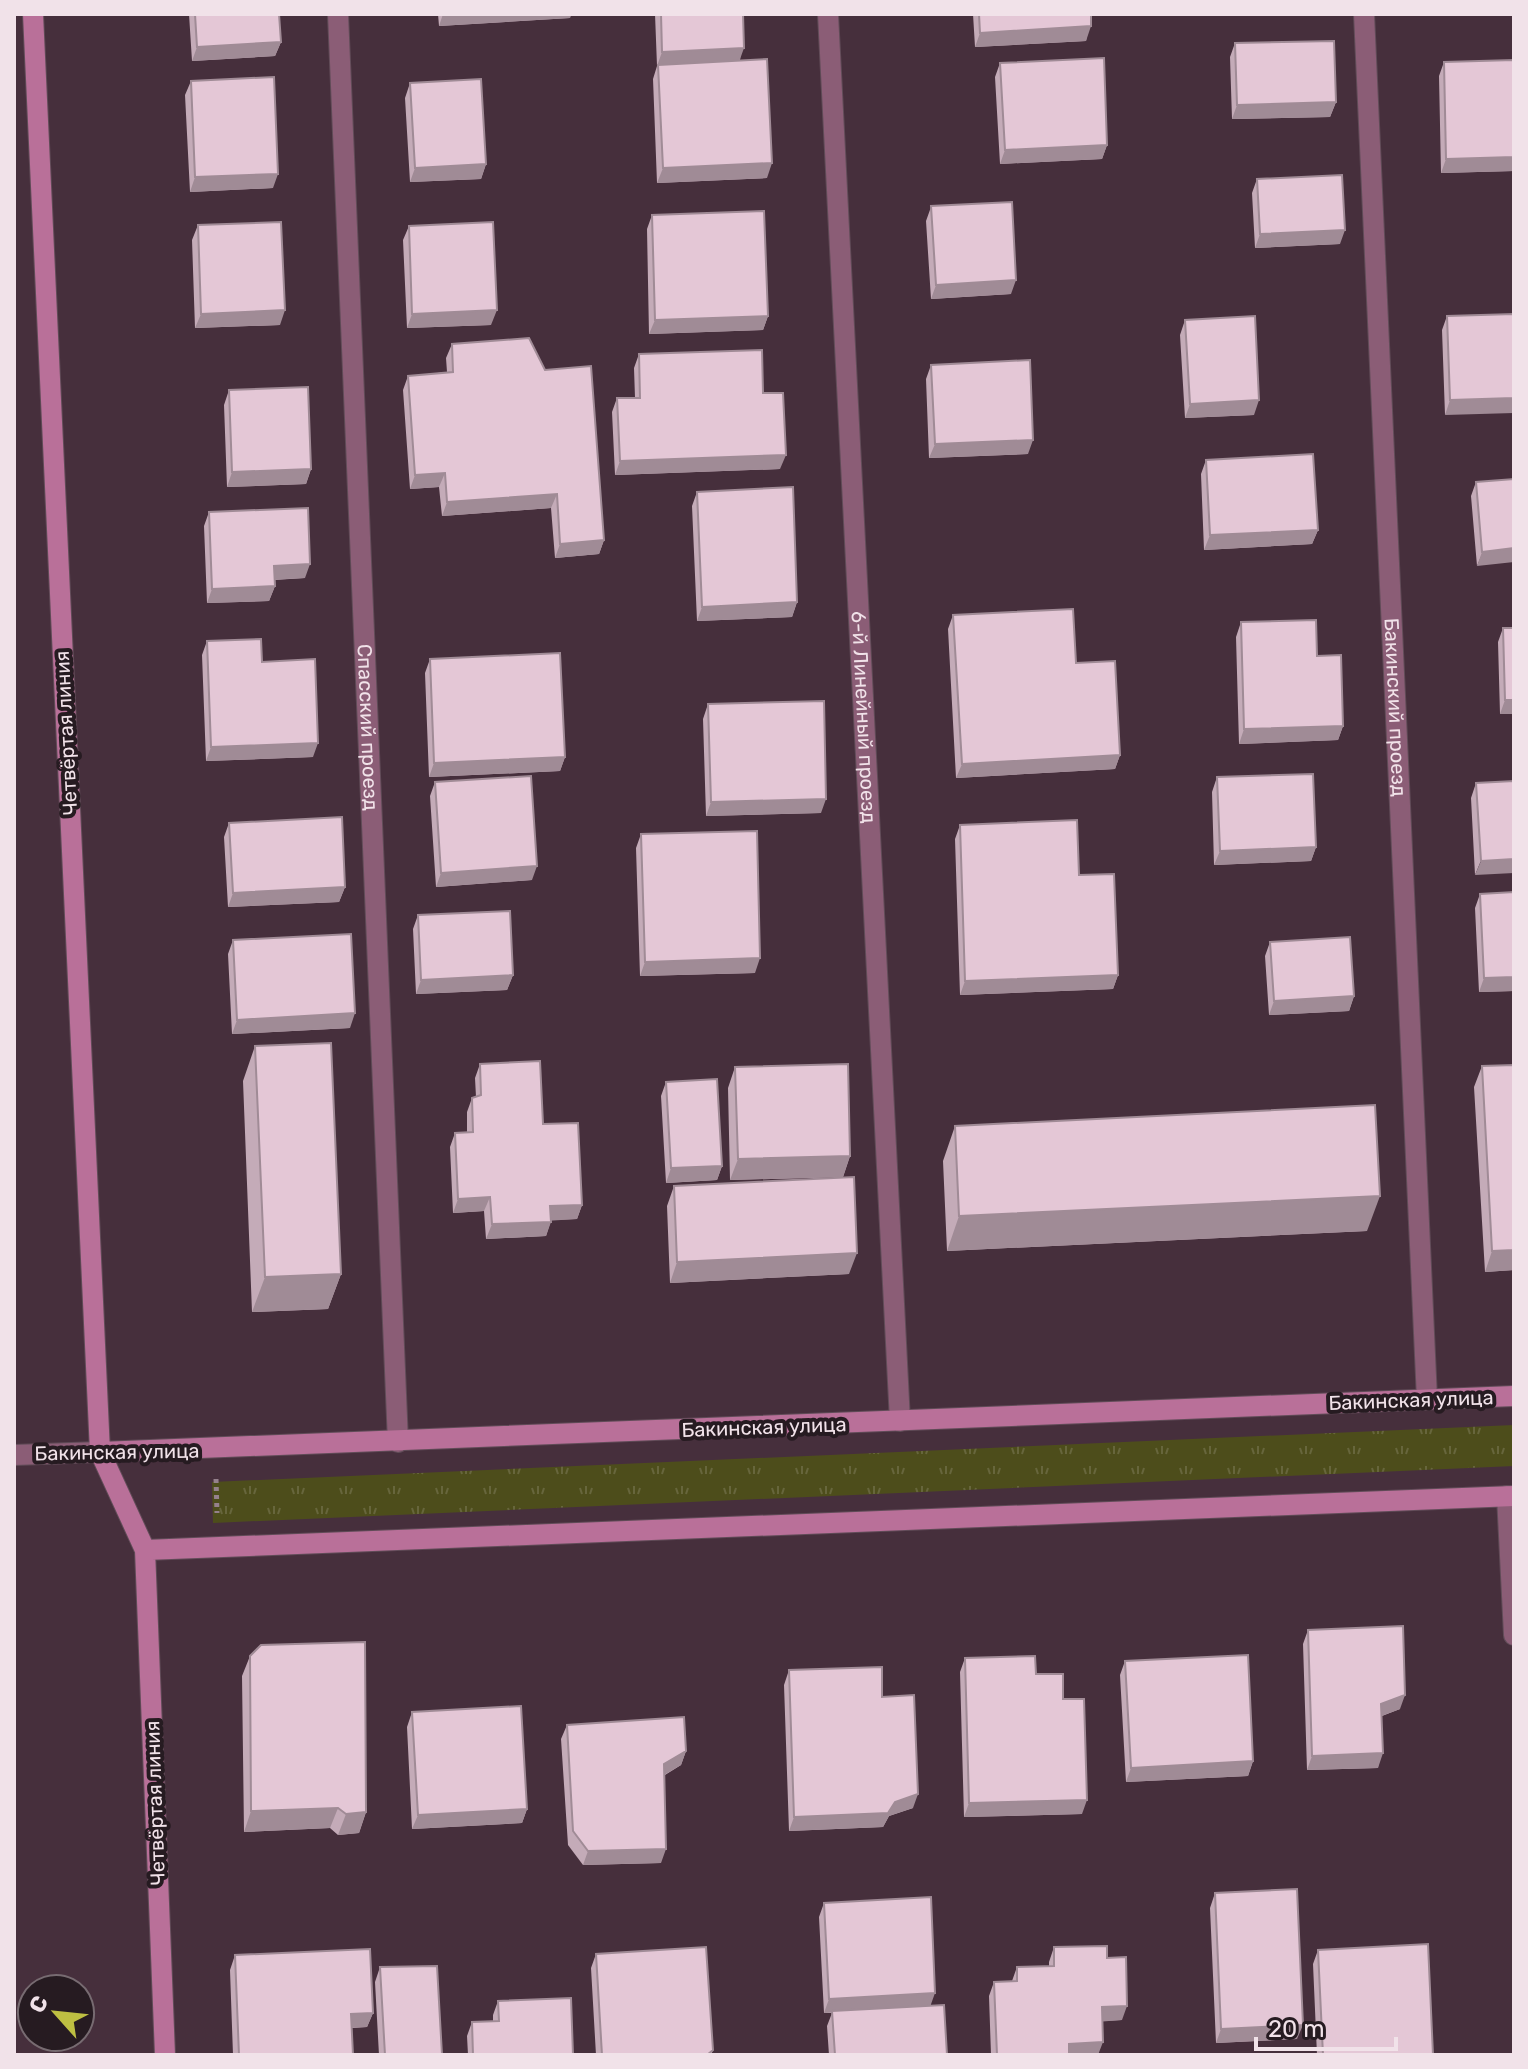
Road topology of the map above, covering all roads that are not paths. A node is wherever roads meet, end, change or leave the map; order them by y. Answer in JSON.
{"nodes":[{"id":1,"x":33,"y":14,"type":"edge"},
{"id":2,"x":338,"y":14,"type":"edge"},
{"id":3,"x":828,"y":14,"type":"edge"},
{"id":4,"x":1364,"y":14,"type":"edge"},
{"id":5,"x":1514,"y":1396,"type":"edge"},
{"id":6,"x":1427,"y":1399,"type":"junction"},
{"id":7,"x":900,"y":1421,"type":"junction"},
{"id":8,"x":398,"y":1442,"type":"junction"},
{"id":9,"x":100,"y":1452,"type":"junction"},
{"id":10,"x":14,"y":1455,"type":"edge"},
{"id":11,"x":1510,"y":1496,"type":"edge"},
{"id":12,"x":145,"y":1550,"type":"junction"},
{"id":13,"x":1514,"y":1635,"type":"edge"},
{"id":14,"x":165,"y":2055,"type":"edge"}],
"edges":[{"from":1,"to":9,"type":"street","name":"Четвёртая линия"},
{"from":2,"to":8,"type":"street","name":"Спасский проезд"},
{"from":3,"to":7,"type":"street","name":"6-й Линейный проезд"},
{"from":4,"to":6,"type":"street","name":"Бакинский проезд"},
{"from":5,"to":6,"type":"street","name":"Бакинская улица"},
{"from":6,"to":7,"type":"street","name":"Бакинская улица"},
{"from":7,"to":8,"type":"street","name":"Бакинская улица"},
{"from":8,"to":9,"type":"street","name":"Бакинская улица"},
{"from":9,"to":10,"type":"street","name":"Бакинская улица"},
{"from":9,"to":12,"type":"street"},
{"from":11,"to":12,"type":"street"},
{"from":11,"to":13,"type":"street"},
{"from":12,"to":14,"type":"street","name":"Четвёртая линия"}]}
